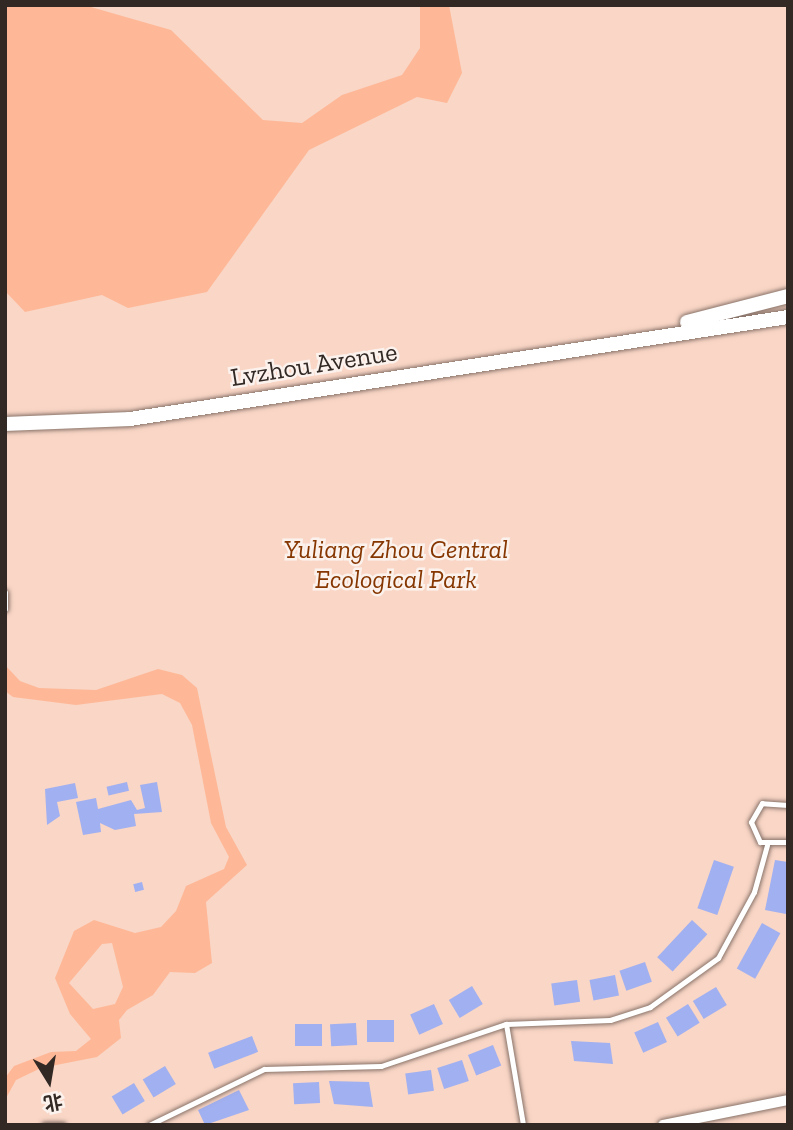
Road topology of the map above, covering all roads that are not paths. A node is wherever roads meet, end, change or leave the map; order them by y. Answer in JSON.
{"nodes":[{"id":1,"x":785,"y":295,"type":"edge"},
{"id":2,"x":788,"y":317,"type":"edge"},
{"id":3,"x":629,"y":337,"type":"junction"},
{"id":4,"x":5,"y":424,"type":"edge"},
{"id":5,"x":5,"y":592,"type":"edge"},
{"id":6,"x":5,"y":609,"type":"edge"},
{"id":7,"x":788,"y":805,"type":"edge"},
{"id":8,"x":788,"y":842,"type":"edge"},
{"id":9,"x":767,"y":845,"type":"junction"},
{"id":10,"x":506,"y":1024,"type":"junction"},
{"id":11,"x":788,"y":1100,"type":"edge"},
{"id":12,"x":44,"y":1125,"type":"edge"},
{"id":13,"x":63,"y":1125,"type":"edge"},
{"id":14,"x":149,"y":1125,"type":"edge"},
{"id":15,"x":523,"y":1125,"type":"edge"},
{"id":16,"x":663,"y":1125,"type":"edge"}],
"edges":[{"from":1,"to":3,"type":"main road","name":"Lvzhou Avenue"},
{"from":2,"to":3,"type":"main road","name":"Lvzhou Avenue"},
{"from":3,"to":4,"type":"main road","name":"Lvzhou Avenue"},
{"from":5,"to":6,"type":"lane"},
{"from":7,"to":9,"type":"lane"},
{"from":8,"to":9,"type":"lane"},
{"from":9,"to":10,"type":"lane"},
{"from":10,"to":14,"type":"lane"},
{"from":10,"to":15,"type":"lane"},
{"from":11,"to":16,"type":"street"},
{"from":12,"to":13,"type":"lane"}]}
